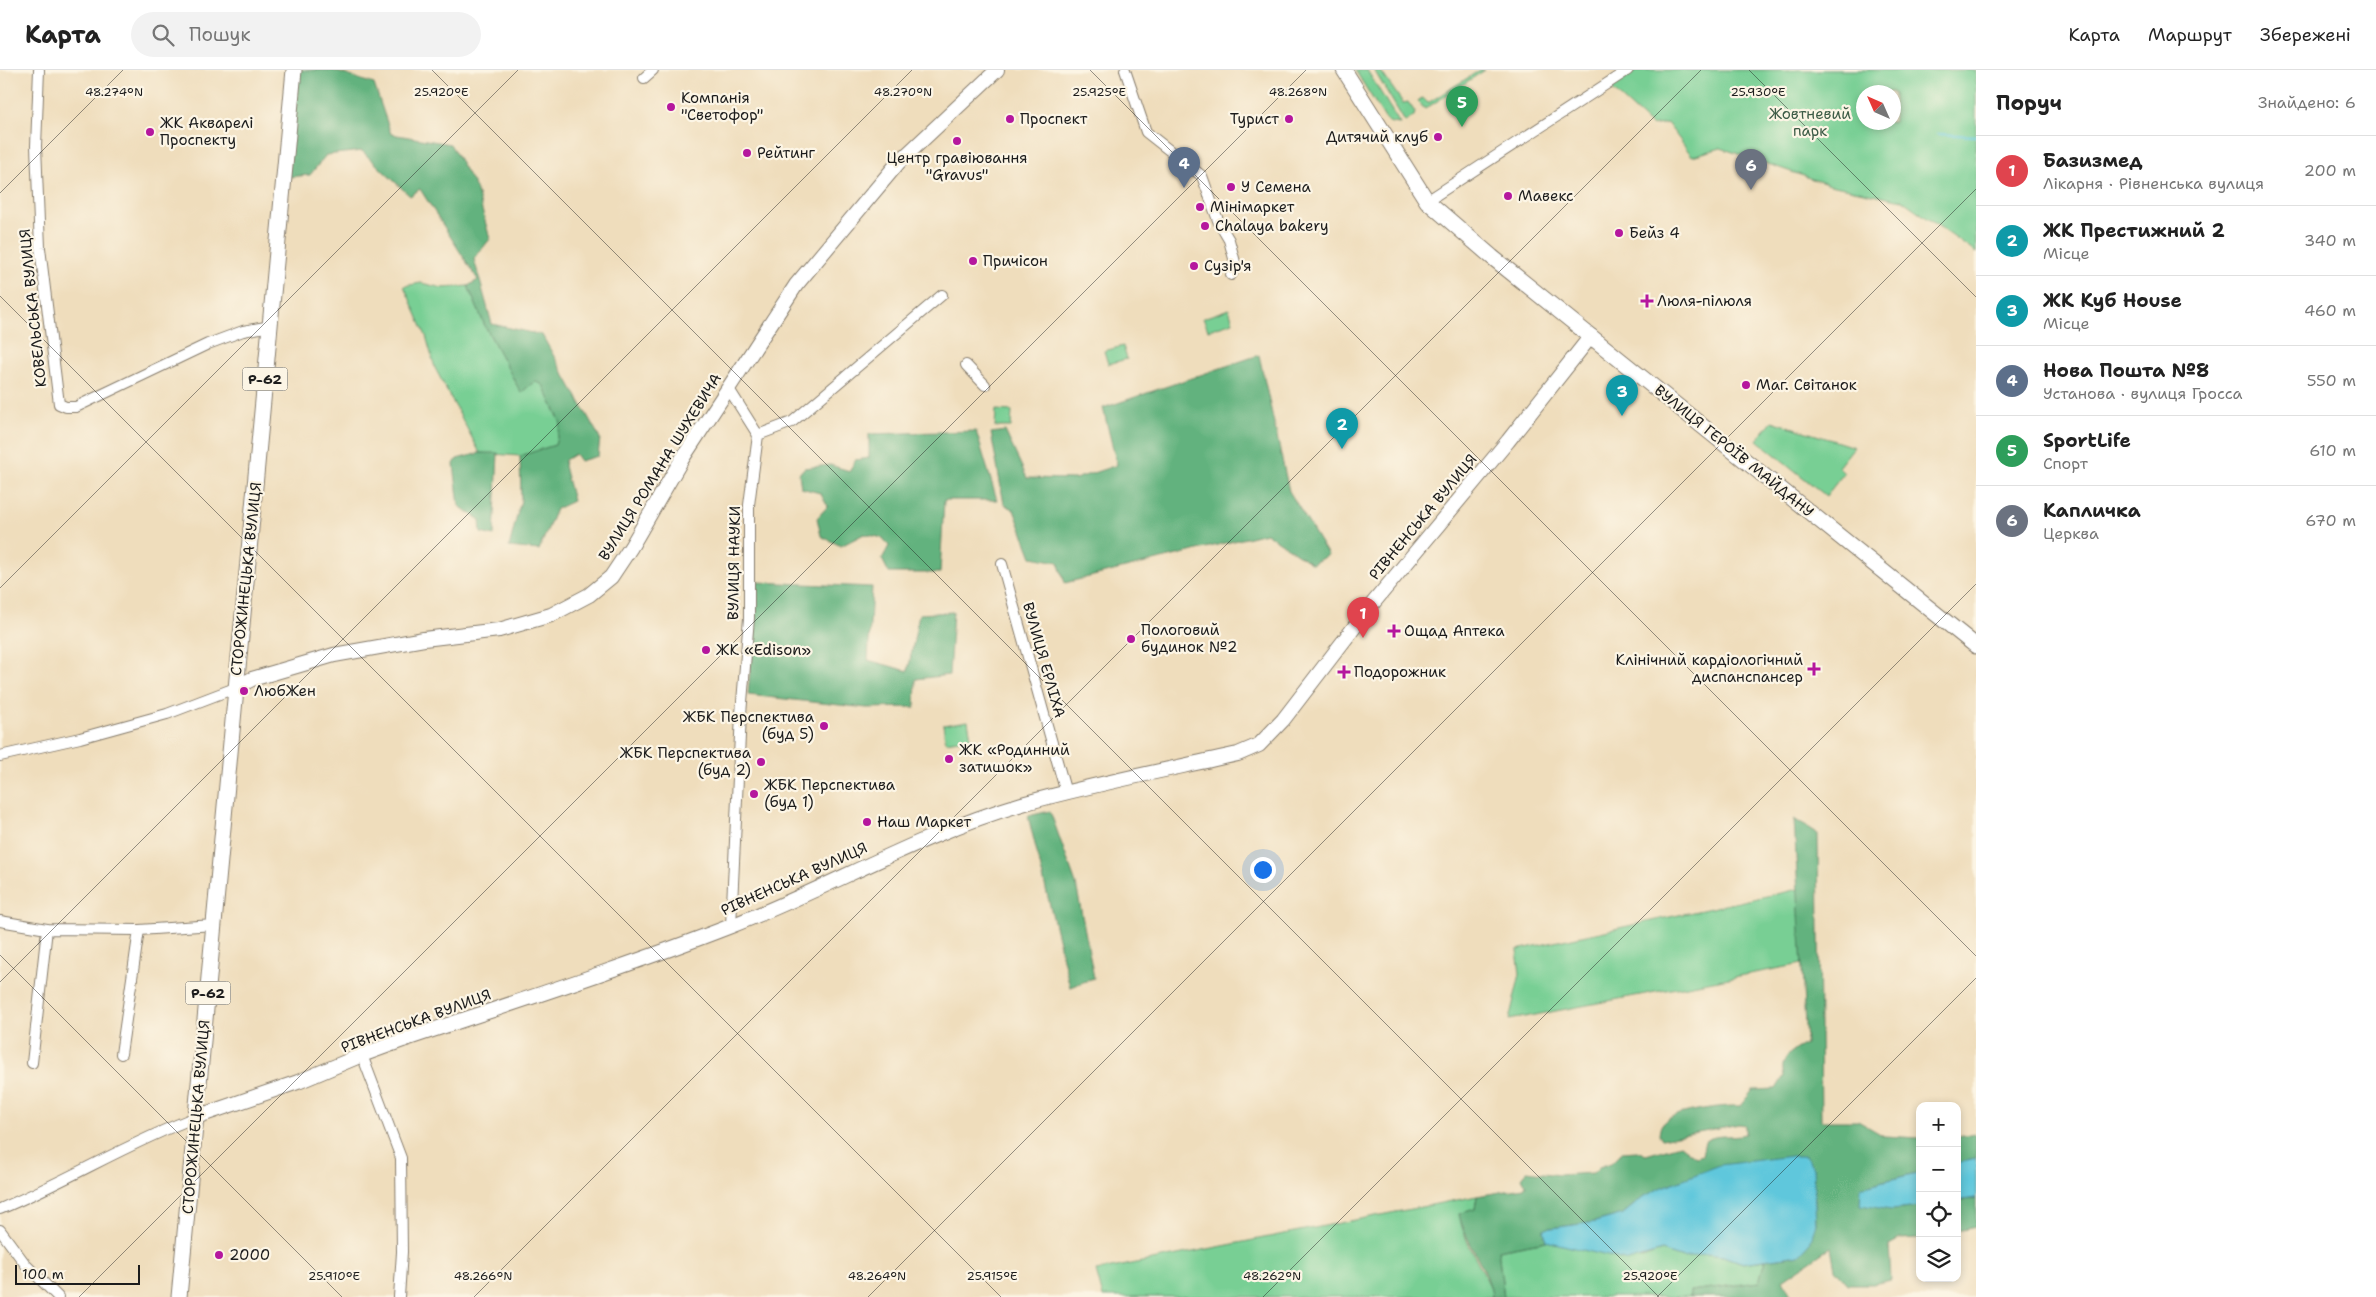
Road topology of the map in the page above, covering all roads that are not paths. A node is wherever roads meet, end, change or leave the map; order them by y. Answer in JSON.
{"nodes":[{"id":1,"x":38,"y":70,"type":"edge"},
{"id":2,"x":294,"y":70,"type":"edge"},
{"id":3,"x":653,"y":70,"type":"edge"},
{"id":4,"x":997,"y":70,"type":"edge"},
{"id":5,"x":1125,"y":70,"type":"edge"},
{"id":6,"x":1344,"y":70,"type":"edge"},
{"id":7,"x":1628,"y":70,"type":"edge"},
{"id":8,"x":644,"y":78,"type":"dead end"},
{"id":9,"x":1427,"y":201,"type":"junction"},
{"id":10,"x":1231,"y":275,"type":"dead end"},
{"id":11,"x":942,"y":295,"type":"dead end"},
{"id":12,"x":271,"y":326,"type":"junction"},
{"id":13,"x":1592,"y":336,"type":"junction"},
{"id":14,"x":966,"y":365,"type":"dead end"},
{"id":15,"x":985,"y":385,"type":"dead end"},
{"id":16,"x":729,"y":389,"type":"junction"},
{"id":17,"x":758,"y":435,"type":"junction"},
{"id":18,"x":1002,"y":564,"type":"dead end"},
{"id":19,"x":1976,"y":646,"type":"edge"},
{"id":20,"x":235,"y":688,"type":"junction"},
{"id":21,"x":0,"y":756,"type":"edge"},
{"id":22,"x":1066,"y":793,"type":"junction"},
{"id":23,"x":0,"y":921,"type":"edge"},
{"id":24,"x":214,"y":925,"type":"junction"},
{"id":25,"x":731,"y":926,"type":"junction"},
{"id":26,"x":47,"y":929,"type":"junction"},
{"id":27,"x":139,"y":930,"type":"junction"},
{"id":28,"x":121,"y":1054,"type":"dead end"},
{"id":29,"x":362,"y":1055,"type":"junction"},
{"id":30,"x":32,"y":1063,"type":"dead end"},
{"id":31,"x":196,"y":1118,"type":"junction"},
{"id":32,"x":0,"y":1209,"type":"edge"},
{"id":33,"x":0,"y":1230,"type":"edge"},
{"id":34,"x":58,"y":1297,"type":"edge"},
{"id":35,"x":179,"y":1297,"type":"edge"},
{"id":36,"x":399,"y":1297,"type":"edge"}],
"edges":[{"from":1,"to":12,"type":"street","name":"КОВЕЛЬСЬКА ВУЛИЦЯ"},
{"from":2,"to":12,"type":"main road","name":"СТОРОЖИНЕЦЬКА ВУЛИЦЯ","number":"Р-62"},
{"from":3,"to":8,"type":"street"},
{"from":4,"to":16,"type":"street","name":"ВУЛИЦЯ РОМАНА ШУХЕВИЧА"},
{"from":5,"to":10,"type":"street"},
{"from":6,"to":9,"type":"main road","name":"ВУЛИЦЯ ГЕРОЇВ МАЙДАНУ"},
{"from":7,"to":9,"type":"street"},
{"from":9,"to":13,"type":"main road","name":"ВУЛИЦЯ ГЕРОЇВ МАЙДАНУ"},
{"from":11,"to":17,"type":"street"},
{"from":12,"to":20,"type":"main road","name":"СТОРОЖИНЕЦЬКА ВУЛИЦЯ","number":"Р-62"},
{"from":13,"to":19,"type":"main road","name":"ВУЛИЦЯ ГЕРОЇВ МАЙДАНУ"},
{"from":13,"to":22,"type":"street","name":"РІВНЕНСЬКА ВУЛИЦЯ"},
{"from":14,"to":15,"type":"street"},
{"from":16,"to":17,"type":"street"},
{"from":16,"to":20,"type":"street","name":"ВУЛИЦЯ РОМАНА ШУХЕВИЧА"},
{"from":17,"to":25,"type":"street","name":"ВУЛИЦЯ НАУКИ"},
{"from":18,"to":22,"type":"street","name":"ВУЛИЦЯ ЕРЛІХА"},
{"from":20,"to":21,"type":"street","name":"ВУЛИЦЯ РОМАНА ШУХЕВИЧА"},
{"from":20,"to":24,"type":"main road","name":"СТОРОЖИНЕЦЬКА ВУЛИЦЯ","number":"Р-62"},
{"from":22,"to":25,"type":"street","name":"РІВНЕНСЬКА ВУЛИЦЯ"},
{"from":23,"to":26,"type":"street"},
{"from":24,"to":27,"type":"street"},
{"from":24,"to":31,"type":"main road","name":"СТОРОЖИНЕЦЬКА ВУЛИЦЯ","number":"Р-62"},
{"from":25,"to":29,"type":"street","name":"РІВНЕНСЬКА ВУЛИЦЯ"},
{"from":26,"to":27,"type":"street"},
{"from":26,"to":30,"type":"street"},
{"from":27,"to":28,"type":"street"},
{"from":29,"to":31,"type":"street","name":"РІВНЕНСЬКА ВУЛИЦЯ"},
{"from":29,"to":36,"type":"street"},
{"from":31,"to":32,"type":"street","name":"РІВНЕНСЬКА ВУЛИЦЯ"},
{"from":31,"to":35,"type":"main road","name":"СТОРОЖИНЕЦЬКА ВУЛИЦЯ","number":"Р-62"},
{"from":33,"to":34,"type":"street"}]}
